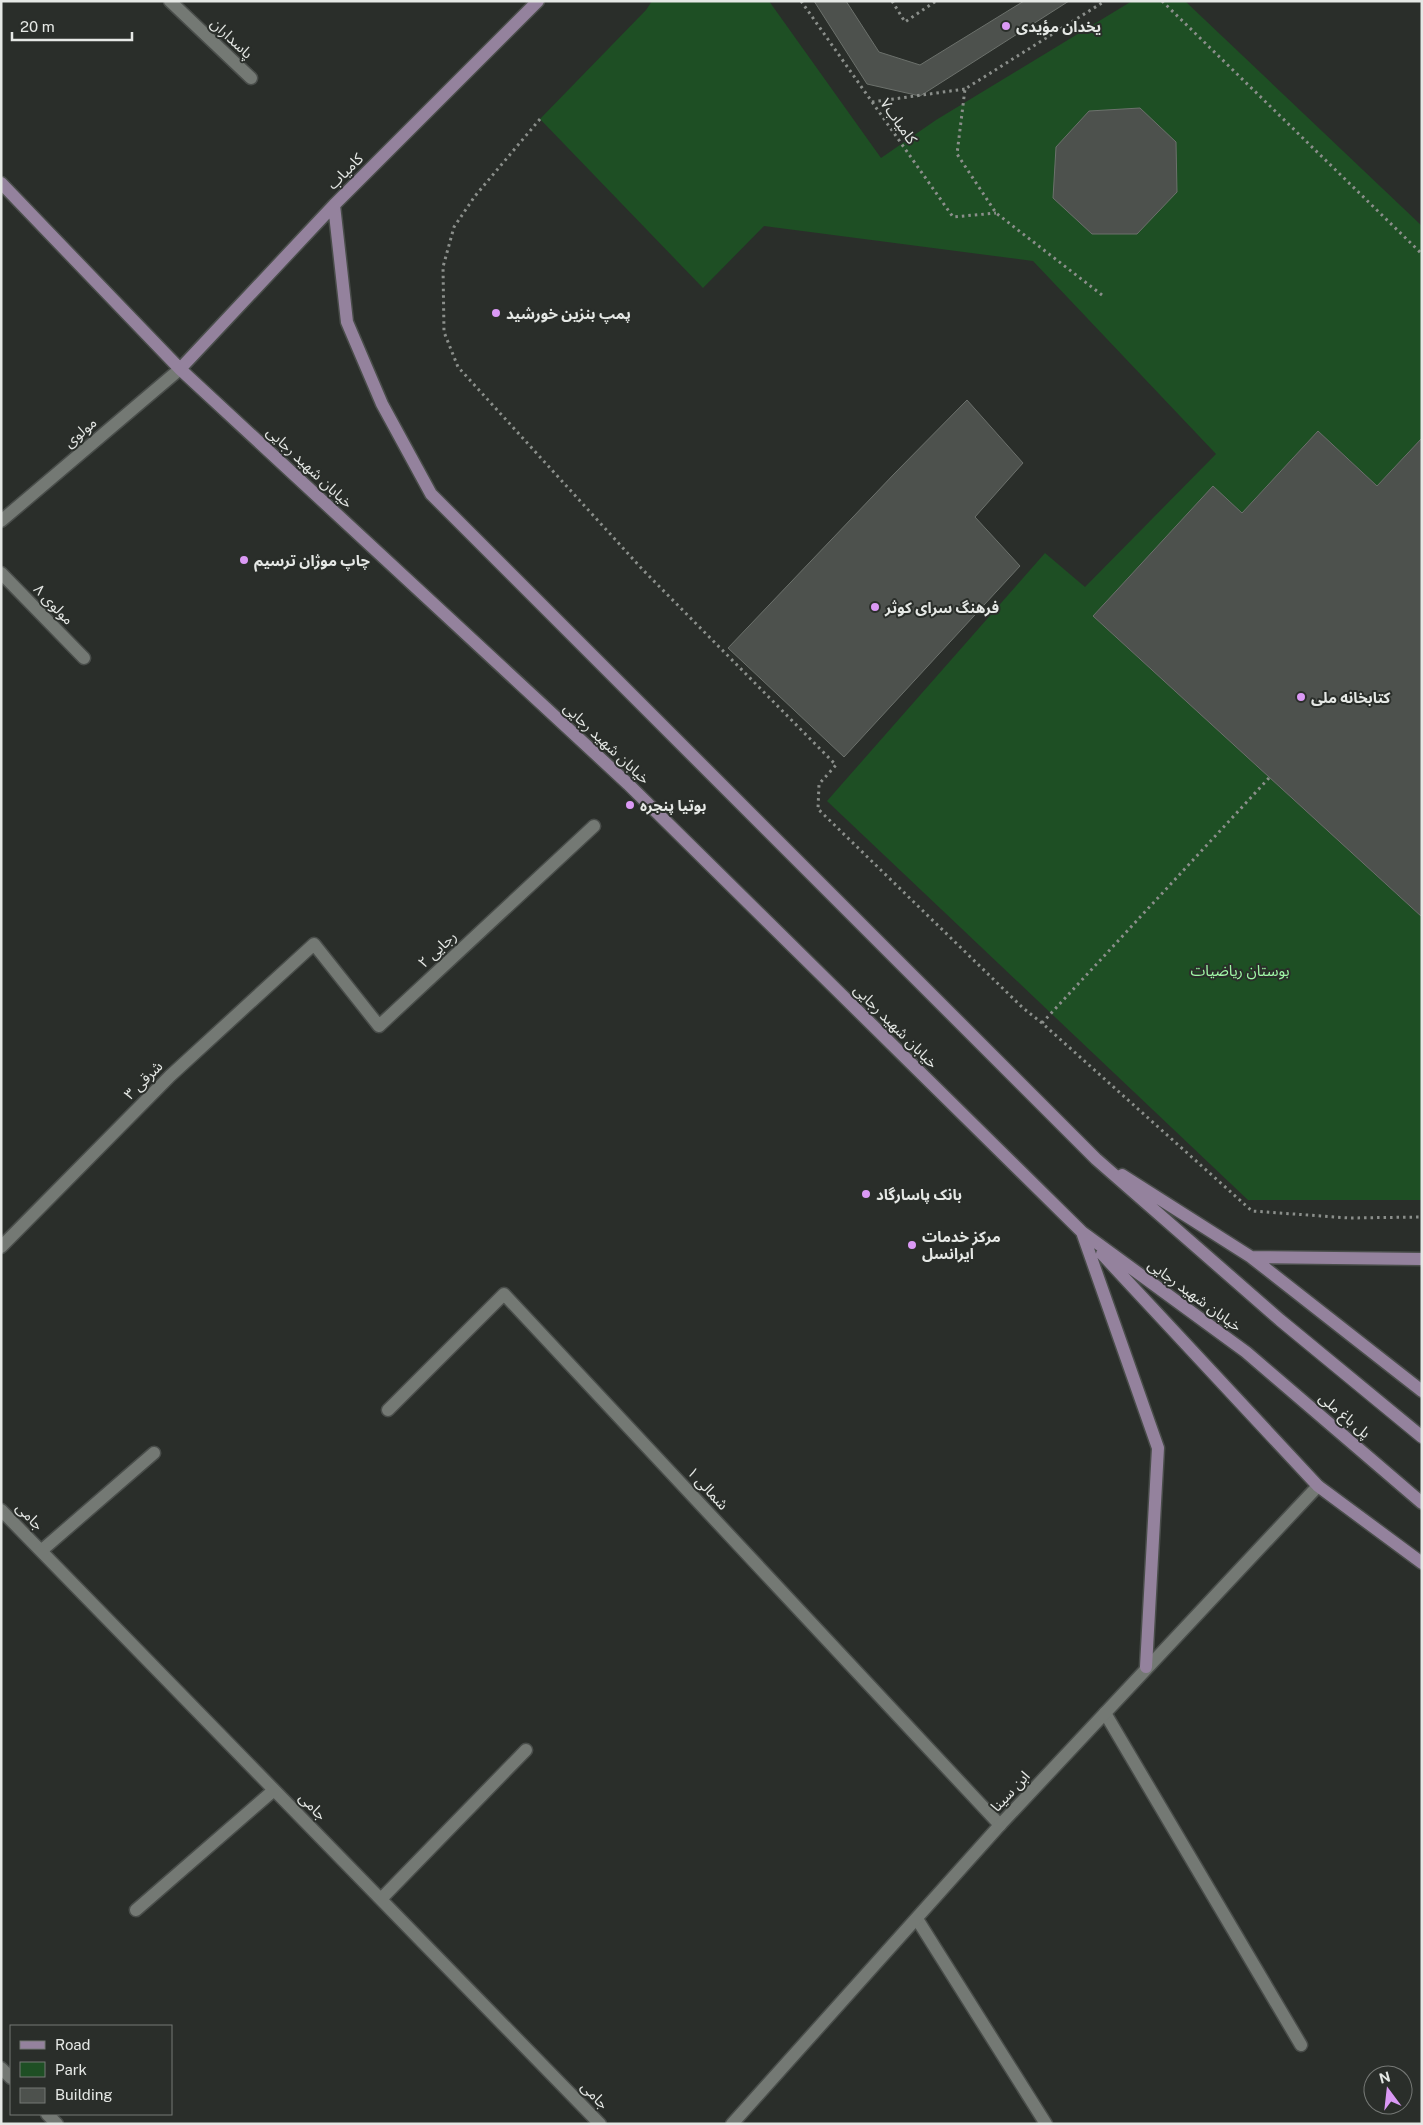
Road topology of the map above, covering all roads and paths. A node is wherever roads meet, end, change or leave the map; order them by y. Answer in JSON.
{"nodes":[{"id":1,"x":170,"y":1,"type":"edge"},
{"id":2,"x":538,"y":1,"type":"edge"},
{"id":3,"x":801,"y":1,"type":"edge"},
{"id":4,"x":892,"y":1,"type":"edge"},
{"id":5,"x":936,"y":1,"type":"edge"},
{"id":6,"x":1105,"y":1,"type":"edge"},
{"id":7,"x":1162,"y":1,"type":"edge"},
{"id":8,"x":251,"y":78,"type":"dead end"},
{"id":9,"x":965,"y":89,"type":"junction"},
{"id":10,"x":872,"y":102,"type":"junction"},
{"id":11,"x":540,"y":120,"type":"dead end"},
{"id":12,"x":1,"y":183,"type":"edge"},
{"id":13,"x":334,"y":205,"type":"junction"},
{"id":14,"x":996,"y":212,"type":"junction"},
{"id":15,"x":1422,"y":254,"type":"edge"},
{"id":16,"x":1102,"y":295,"type":"dead end"},
{"id":17,"x":180,"y":369,"type":"junction"},
{"id":18,"x":1,"y":521,"type":"edge"},
{"id":19,"x":1,"y":573,"type":"edge"},
{"id":20,"x":84,"y":658,"type":"dead end"},
{"id":21,"x":1269,"y":778,"type":"dead end"},
{"id":22,"x":594,"y":826,"type":"dead end"},
{"id":23,"x":314,"y":944,"type":"joint"},
{"id":24,"x":1042,"y":1023,"type":"junction"},
{"id":25,"x":1096,"y":1159,"type":"junction"},
{"id":26,"x":1422,"y":1217,"type":"edge"},
{"id":27,"x":1082,"y":1232,"type":"junction"},
{"id":28,"x":1,"y":1247,"type":"edge"},
{"id":29,"x":1251,"y":1257,"type":"junction"},
{"id":30,"x":1422,"y":1258,"type":"edge"},
{"id":31,"x":1246,"y":1352,"type":"joint"},
{"id":32,"x":1422,"y":1391,"type":"edge"},
{"id":33,"x":388,"y":1410,"type":"dead end"},
{"id":34,"x":1422,"y":1438,"type":"edge"},
{"id":35,"x":154,"y":1453,"type":"dead end"},
{"id":36,"x":1318,"y":1486,"type":"junction"},
{"id":37,"x":1422,"y":1503,"type":"edge"},
{"id":38,"x":1,"y":1510,"type":"edge"},
{"id":39,"x":41,"y":1551,"type":"junction"},
{"id":40,"x":1422,"y":1563,"type":"edge"},
{"id":41,"x":1146,"y":1667,"type":"junction"},
{"id":42,"x":1104,"y":1713,"type":"junction"},
{"id":43,"x":526,"y":1750,"type":"dead end"},
{"id":44,"x":274,"y":1790,"type":"junction"},
{"id":45,"x":1000,"y":1825,"type":"junction"},
{"id":46,"x":381,"y":1899,"type":"junction"},
{"id":47,"x":136,"y":1910,"type":"dead end"},
{"id":48,"x":917,"y":1919,"type":"junction"},
{"id":49,"x":1301,"y":2044,"type":"dead end"},
{"id":50,"x":1,"y":2068,"type":"edge"},
{"id":51,"x":10,"y":2077,"type":"edge"},
{"id":52,"x":48,"y":2115,"type":"edge"},
{"id":53,"x":57,"y":2124,"type":"edge"},
{"id":54,"x":600,"y":2124,"type":"edge"},
{"id":55,"x":732,"y":2124,"type":"edge"},
{"id":56,"x":1046,"y":2124,"type":"edge"}],
"edges":[{"from":1,"to":8,"type":"street","name":"پاسداران"},
{"from":2,"to":13,"type":"main road","name":"کامیاب"},
{"from":3,"to":10,"type":"path","name":"کامیاب۷"},
{"from":4,"to":5,"type":"path"},
{"from":6,"to":9,"type":"path"},
{"from":7,"to":15,"type":"path"},
{"from":9,"to":10,"type":"path"},
{"from":9,"to":14,"type":"path"},
{"from":10,"to":14,"type":"path","name":"کامیاب۷"},
{"from":11,"to":24,"type":"path"},
{"from":12,"to":17,"type":"main road","name":"خیابان شهید رجایی"},
{"from":13,"to":17,"type":"main road","name":"کامیاب"},
{"from":13,"to":25,"type":"main road","name":"خیابان شهید رجایی"},
{"from":14,"to":16,"type":"path"},
{"from":17,"to":18,"type":"street","name":"مولوی"},
{"from":17,"to":27,"type":"main road","name":"خیابان شهید رجایی"},
{"from":19,"to":20,"type":"street","name":"مولوی ۸"},
{"from":21,"to":24,"type":"path"},
{"from":22,"to":23,"type":"street","name":"رجایی ۲"},
{"from":23,"to":28,"type":"street","name":"شرقی ۳"},
{"from":24,"to":26,"type":"path"},
{"from":25,"to":29,"type":"main road"},
{"from":25,"to":34,"type":"main road","name":"خیابان شهید رجایی"},
{"from":27,"to":31,"type":"main road","name":"خیابان شهید رجایی"},
{"from":27,"to":36,"type":"main road"},
{"from":27,"to":41,"type":"main road"},
{"from":29,"to":30,"type":"main road"},
{"from":29,"to":32,"type":"main road"},
{"from":31,"to":37,"type":"main road","name":"پل باغ ملی"},
{"from":33,"to":45,"type":"street","name":"شمالی ۱"},
{"from":35,"to":39,"type":"street"},
{"from":36,"to":40,"type":"main road"},
{"from":36,"to":41,"type":"street","name":"ابن سینا"},
{"from":38,"to":39,"type":"street","name":"جامی"},
{"from":39,"to":44,"type":"street","name":"جامی"},
{"from":41,"to":42,"type":"street","name":"ابن سینا"},
{"from":42,"to":45,"type":"street","name":"ابن سینا"},
{"from":42,"to":49,"type":"street"},
{"from":43,"to":46,"type":"street"},
{"from":44,"to":46,"type":"street","name":"جامی"},
{"from":44,"to":47,"type":"street"},
{"from":45,"to":48,"type":"street","name":"ابن سینا"},
{"from":46,"to":54,"type":"street","name":"جامی"},
{"from":48,"to":55,"type":"street","name":"ابن سینا"},
{"from":48,"to":56,"type":"street"},
{"from":50,"to":51,"type":"street"},
{"from":52,"to":53,"type":"street"}]}
